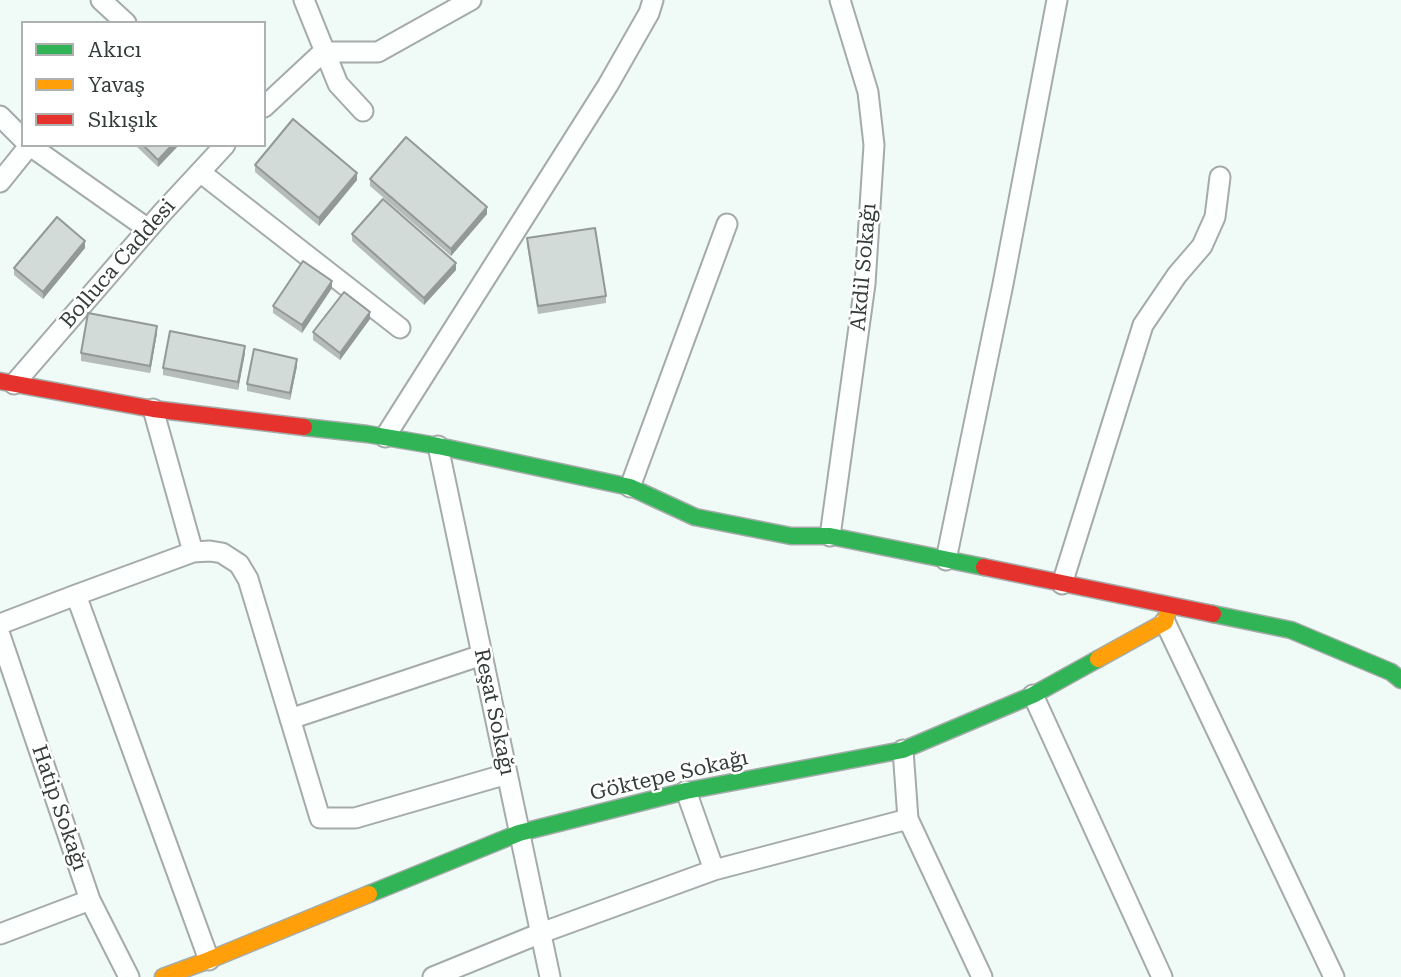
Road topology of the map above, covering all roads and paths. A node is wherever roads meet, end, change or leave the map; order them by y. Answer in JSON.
{"nodes":[{"id":1,"x":102,"y":0,"type":"edge"},
{"id":2,"x":304,"y":0,"type":"edge"},
{"id":3,"x":653,"y":0,"type":"edge"},
{"id":4,"x":840,"y":0,"type":"edge"},
{"id":5,"x":1057,"y":0,"type":"edge"},
{"id":6,"x":458,"y":3,"type":"edge"},
{"id":7,"x":124,"y":21,"type":"edge"},
{"id":8,"x":323,"y":52,"type":"junction"},
{"id":9,"x":266,"y":105,"type":"edge"},
{"id":10,"x":363,"y":111,"type":"dead end"},
{"id":11,"x":0,"y":116,"type":"edge"},
{"id":12,"x":21,"y":137,"type":"edge"},
{"id":13,"x":28,"y":147,"type":"edge"},
{"id":14,"x":30,"y":147,"type":"edge"},
{"id":15,"x":223,"y":147,"type":"edge"},
{"id":16,"x":200,"y":172,"type":"junction"},
{"id":17,"x":1220,"y":177,"type":"dead end"},
{"id":18,"x":0,"y":182,"type":"edge"},
{"id":19,"x":727,"y":224,"type":"dead end"},
{"id":20,"x":148,"y":229,"type":"junction"},
{"id":21,"x":400,"y":328,"type":"dead end"},
{"id":22,"x":7,"y":383,"type":"edge"},
{"id":23,"x":153,"y":410,"type":"junction"},
{"id":24,"x":384,"y":437,"type":"junction"},
{"id":25,"x":438,"y":446,"type":"junction"},
{"id":26,"x":630,"y":487,"type":"junction"},
{"id":27,"x":830,"y":536,"type":"junction"},
{"id":28,"x":193,"y":552,"type":"junction"},
{"id":29,"x":946,"y":560,"type":"junction"},
{"id":30,"x":1062,"y":584,"type":"junction"},
{"id":31,"x":76,"y":595,"type":"junction"},
{"id":32,"x":1167,"y":614,"type":"junction"},
{"id":33,"x":0,"y":624,"type":"edge"},
{"id":34,"x":0,"y":635,"type":"edge"},
{"id":35,"x":482,"y":655,"type":"junction"},
{"id":36,"x":1401,"y":680,"type":"edge"},
{"id":37,"x":1033,"y":695,"type":"junction"},
{"id":38,"x":290,"y":719,"type":"junction"},
{"id":39,"x":903,"y":750,"type":"junction"},
{"id":40,"x":507,"y":774,"type":"junction"},
{"id":41,"x":686,"y":791,"type":"junction"},
{"id":42,"x":908,"y":819,"type":"junction"},
{"id":43,"x":519,"y":833,"type":"junction"},
{"id":44,"x":714,"y":870,"type":"junction"},
{"id":45,"x":90,"y":900,"type":"junction"},
{"id":46,"x":541,"y":933,"type":"junction"},
{"id":47,"x":0,"y":934,"type":"edge"},
{"id":48,"x":209,"y":960,"type":"junction"},
{"id":49,"x":129,"y":977,"type":"edge"},
{"id":50,"x":163,"y":977,"type":"edge"},
{"id":51,"x":433,"y":977,"type":"edge"},
{"id":52,"x":550,"y":977,"type":"edge"},
{"id":53,"x":982,"y":977,"type":"edge"},
{"id":54,"x":1163,"y":977,"type":"edge"},
{"id":55,"x":1334,"y":977,"type":"edge"}],
"edges":[{"from":1,"to":7,"type":"street"},
{"from":2,"to":8,"type":"street"},
{"from":3,"to":24,"type":"street"},
{"from":4,"to":27,"type":"street","name":"Akdil Sokağı"},
{"from":5,"to":29,"type":"street"},
{"from":6,"to":8,"type":"street"},
{"from":8,"to":9,"type":"street"},
{"from":8,"to":10,"type":"street"},
{"from":11,"to":12,"type":"street"},
{"from":13,"to":18,"type":"street"},
{"from":14,"to":20,"type":"street"},
{"from":15,"to":16,"type":"street","name":"Bolluca Caddesi"},
{"from":16,"to":20,"type":"street","name":"Bolluca Caddesi"},
{"from":16,"to":21,"type":"street"},
{"from":17,"to":30,"type":"street"},
{"from":19,"to":26,"type":"street"},
{"from":20,"to":22,"type":"street","name":"Bolluca Caddesi"},
{"from":22,"to":23,"type":"street"},
{"from":23,"to":24,"type":"street"},
{"from":23,"to":28,"type":"street"},
{"from":24,"to":25,"type":"street"},
{"from":25,"to":26,"type":"street"},
{"from":25,"to":35,"type":"street","name":"Reşat Sokağı"},
{"from":26,"to":27,"type":"street"},
{"from":27,"to":29,"type":"street"},
{"from":28,"to":31,"type":"street"},
{"from":28,"to":38,"type":"street"},
{"from":29,"to":30,"type":"street"},
{"from":30,"to":32,"type":"street"},
{"from":31,"to":33,"type":"street"},
{"from":31,"to":48,"type":"street"},
{"from":32,"to":36,"type":"street"},
{"from":32,"to":37,"type":"street","name":"Göktepe Sokağı"},
{"from":32,"to":55,"type":"street"},
{"from":34,"to":45,"type":"street","name":"Hatip Sokağı"},
{"from":35,"to":38,"type":"street"},
{"from":35,"to":40,"type":"street","name":"Reşat Sokağı"},
{"from":37,"to":39,"type":"street","name":"Göktepe Sokağı"},
{"from":37,"to":54,"type":"street"},
{"from":38,"to":40,"type":"street"},
{"from":39,"to":41,"type":"street","name":"Göktepe Sokağı"},
{"from":39,"to":42,"type":"street"},
{"from":40,"to":43,"type":"street","name":"Reşat Sokağı"},
{"from":41,"to":43,"type":"street","name":"Göktepe Sokağı"},
{"from":41,"to":44,"type":"street"},
{"from":42,"to":44,"type":"street"},
{"from":42,"to":53,"type":"street"},
{"from":43,"to":46,"type":"street","name":"Reşat Sokağı"},
{"from":43,"to":48,"type":"street","name":"Göktepe Sokağı"},
{"from":44,"to":46,"type":"street"},
{"from":45,"to":47,"type":"street"},
{"from":45,"to":49,"type":"street","name":"Hatip Sokağı"},
{"from":46,"to":51,"type":"street"},
{"from":46,"to":52,"type":"street","name":"Reşat Sokağı"},
{"from":48,"to":50,"type":"street","name":"Göktepe Sokağı"}]}
